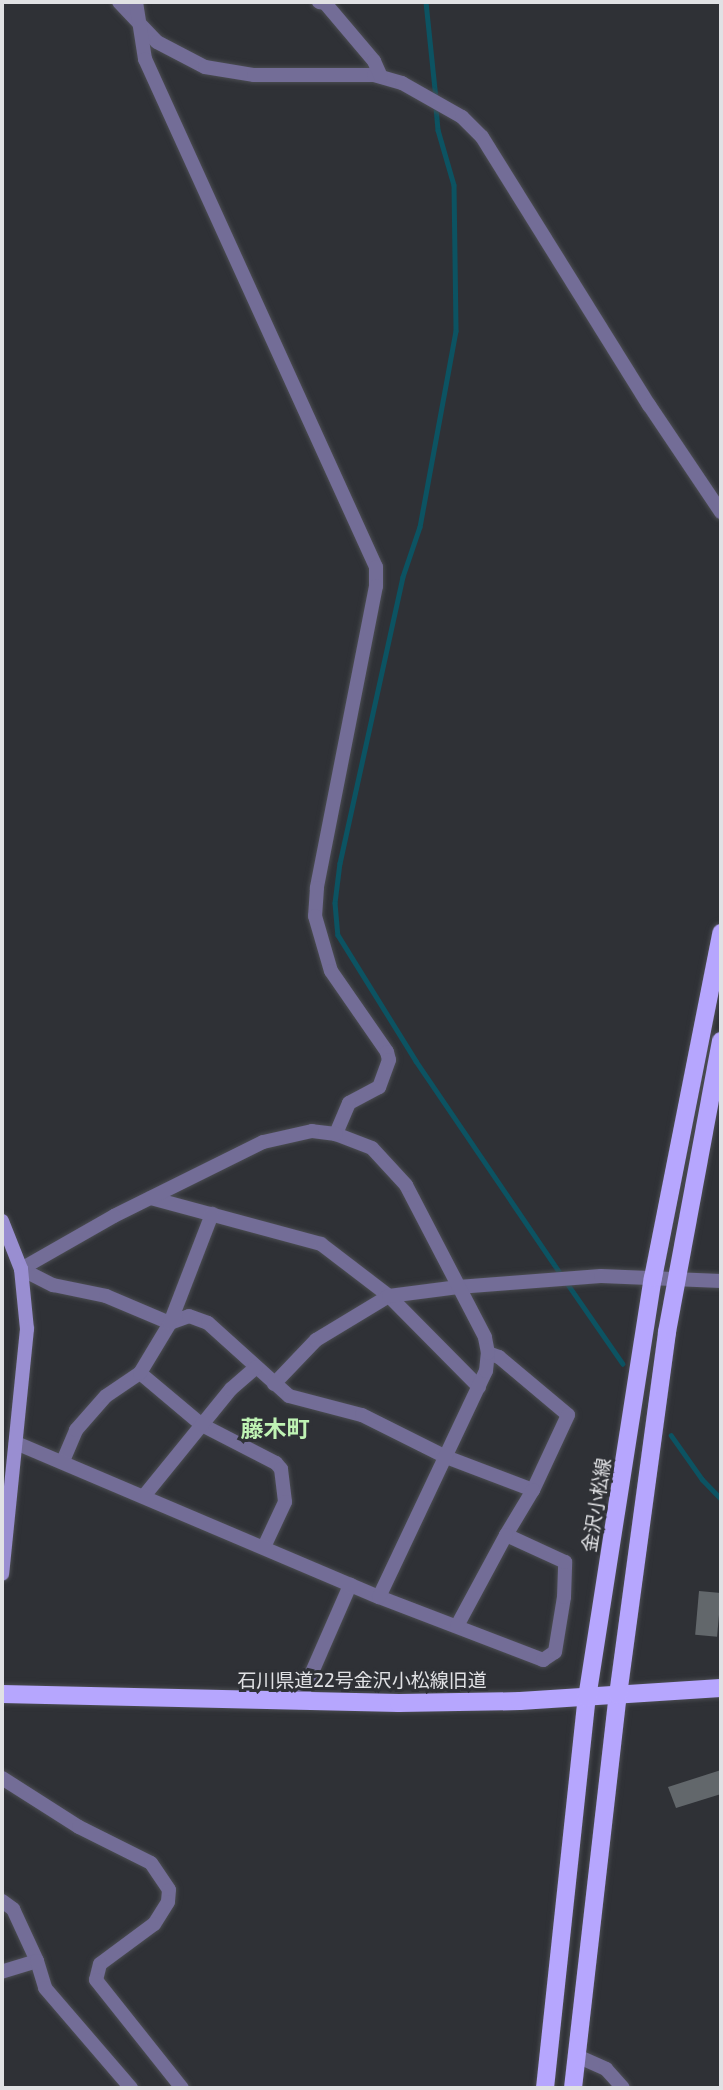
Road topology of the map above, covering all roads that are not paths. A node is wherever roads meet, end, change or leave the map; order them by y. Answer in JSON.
{"nodes":[{"id":1,"x":119,"y":2,"type":"edge"},
{"id":2,"x":136,"y":2,"type":"edge"},
{"id":3,"x":319,"y":2,"type":"edge"},
{"id":4,"x":137,"y":23,"type":"junction"},
{"id":5,"x":381,"y":77,"type":"junction"},
{"id":6,"x":721,"y":512,"type":"edge"},
{"id":7,"x":721,"y":933,"type":"edge"},
{"id":8,"x":721,"y":1041,"type":"edge"},
{"id":9,"x":336,"y":1134,"type":"junction"},
{"id":10,"x":151,"y":1198,"type":"junction"},
{"id":11,"x":212,"y":1214,"type":"junction"},
{"id":12,"x":2,"y":1221,"type":"edge"},
{"id":13,"x":21,"y":1269,"type":"junction"},
{"id":14,"x":653,"y":1278,"type":"junction"},
{"id":15,"x":676,"y":1280,"type":"junction"},
{"id":16,"x":721,"y":1281,"type":"edge"},
{"id":17,"x":457,"y":1287,"type":"junction"},
{"id":18,"x":389,"y":1296,"type":"junction"},
{"id":19,"x":170,"y":1323,"type":"junction"},
{"id":20,"x":488,"y":1353,"type":"junction"},
{"id":21,"x":256,"y":1367,"type":"junction"},
{"id":22,"x":140,"y":1373,"type":"junction"},
{"id":23,"x":274,"y":1384,"type":"junction"},
{"id":24,"x":479,"y":1387,"type":"junction"},
{"id":25,"x":202,"y":1425,"type":"junction"},
{"id":26,"x":16,"y":1443,"type":"junction"},
{"id":27,"x":446,"y":1457,"type":"junction"},
{"id":28,"x":63,"y":1461,"type":"junction"},
{"id":29,"x":533,"y":1490,"type":"junction"},
{"id":30,"x":144,"y":1496,"type":"junction"},
{"id":31,"x":506,"y":1535,"type":"junction"},
{"id":32,"x":264,"y":1547,"type":"junction"},
{"id":33,"x":2,"y":1574,"type":"edge"},
{"id":34,"x":350,"y":1585,"type":"junction"},
{"id":35,"x":379,"y":1597,"type":"junction"},
{"id":36,"x":457,"y":1626,"type":"junction"},
{"id":37,"x":721,"y":1688,"type":"edge"},
{"id":38,"x":2,"y":1694,"type":"edge"},
{"id":39,"x":618,"y":1695,"type":"junction"},
{"id":40,"x":587,"y":1698,"type":"junction"},
{"id":41,"x":299,"y":1702,"type":"junction"},
{"id":42,"x":2,"y":1778,"type":"edge"},
{"id":43,"x":2,"y":1901,"type":"edge"},
{"id":44,"x":37,"y":1961,"type":"junction"},
{"id":45,"x":2,"y":1972,"type":"edge"},
{"id":46,"x":577,"y":2056,"type":"junction"},
{"id":47,"x":131,"y":2088,"type":"edge"},
{"id":48,"x":182,"y":2088,"type":"edge"},
{"id":49,"x":545,"y":2088,"type":"edge"},
{"id":50,"x":573,"y":2088,"type":"edge"},
{"id":51,"x":623,"y":2088,"type":"edge"}],
"edges":[{"from":1,"to":4,"type":"street"},
{"from":2,"to":4,"type":"street"},
{"from":3,"to":5,"type":"street"},
{"from":4,"to":5,"type":"street"},
{"from":4,"to":9,"type":"street"},
{"from":5,"to":6,"type":"street"},
{"from":7,"to":14,"type":"main road","name":"金沢小松線"},
{"from":8,"to":15,"type":"main road"},
{"from":9,"to":10,"type":"street"},
{"from":9,"to":17,"type":"street"},
{"from":10,"to":11,"type":"street"},
{"from":10,"to":13,"type":"street"},
{"from":11,"to":18,"type":"street"},
{"from":11,"to":19,"type":"street"},
{"from":12,"to":13,"type":"main road"},
{"from":13,"to":19,"type":"street"},
{"from":13,"to":26,"type":"main road"},
{"from":14,"to":15,"type":"street"},
{"from":14,"to":17,"type":"street"},
{"from":14,"to":40,"type":"main road","name":"金沢小松線"},
{"from":15,"to":16,"type":"street"},
{"from":15,"to":39,"type":"main road"},
{"from":17,"to":18,"type":"street"},
{"from":17,"to":20,"type":"street"},
{"from":18,"to":23,"type":"street"},
{"from":18,"to":24,"type":"street"},
{"from":19,"to":21,"type":"street"},
{"from":19,"to":22,"type":"street"},
{"from":20,"to":24,"type":"street"},
{"from":20,"to":29,"type":"street"},
{"from":21,"to":23,"type":"street"},
{"from":21,"to":25,"type":"street"},
{"from":22,"to":25,"type":"street"},
{"from":22,"to":28,"type":"street"},
{"from":23,"to":27,"type":"street"},
{"from":24,"to":27,"type":"street"},
{"from":25,"to":30,"type":"street"},
{"from":25,"to":32,"type":"street"},
{"from":26,"to":28,"type":"street"},
{"from":26,"to":33,"type":"main road"},
{"from":27,"to":29,"type":"street"},
{"from":27,"to":35,"type":"street"},
{"from":28,"to":30,"type":"street"},
{"from":29,"to":31,"type":"street"},
{"from":30,"to":32,"type":"street"},
{"from":31,"to":36,"type":"street"},
{"from":31,"to":36,"type":"street"},
{"from":32,"to":34,"type":"street"},
{"from":34,"to":35,"type":"street"},
{"from":34,"to":41,"type":"street"},
{"from":35,"to":36,"type":"street"},
{"from":37,"to":39,"type":"main road","name":"石川県道22号金沢小松線旧道"},
{"from":38,"to":41,"type":"main road","name":"石川県道22号金沢小松線旧道"},
{"from":39,"to":40,"type":"main road","name":"石川県道22号金沢小松線旧道"},
{"from":39,"to":46,"type":"main road"},
{"from":40,"to":41,"type":"main road","name":"石川県道22号金沢小松線旧道"},
{"from":40,"to":49,"type":"main road","name":"金沢小松線"},
{"from":42,"to":48,"type":"street"},
{"from":43,"to":44,"type":"street"},
{"from":44,"to":45,"type":"street"},
{"from":44,"to":47,"type":"street"},
{"from":46,"to":50,"type":"main road"},
{"from":46,"to":51,"type":"street"}]}
